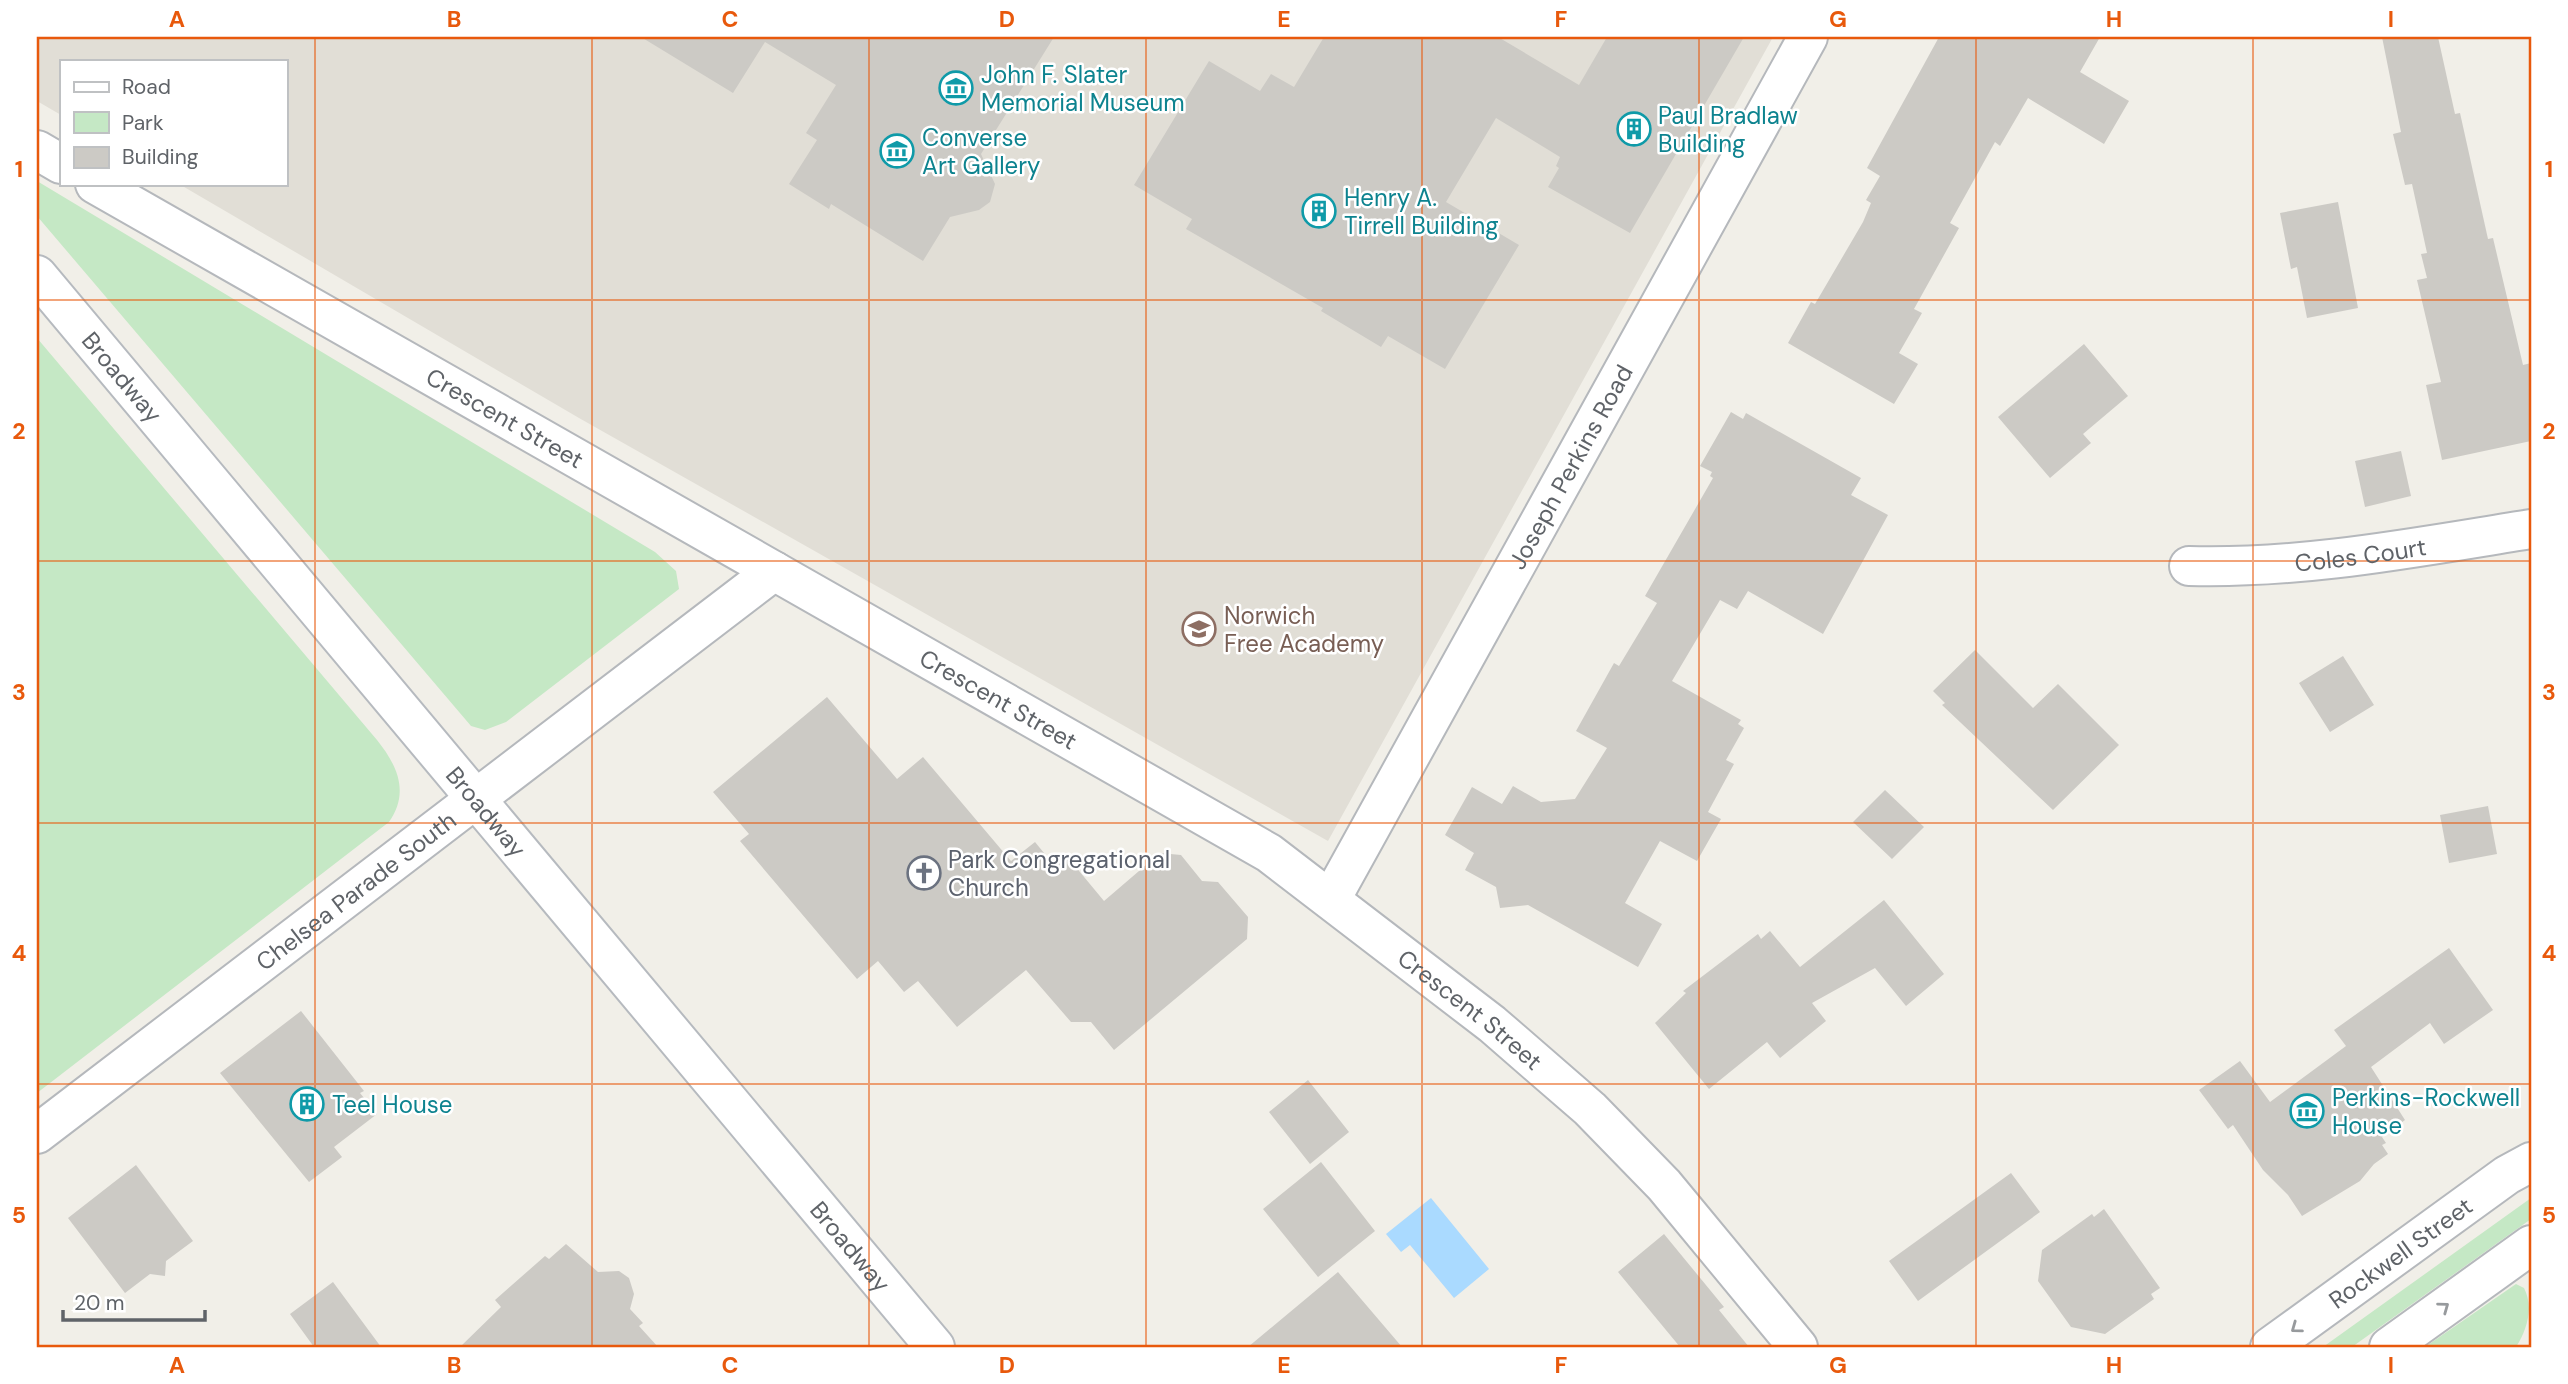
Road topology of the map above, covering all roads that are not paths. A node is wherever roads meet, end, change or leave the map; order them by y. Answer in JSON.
{"nodes":[{"id":1,"x":1808,"y":37,"type":"edge"},
{"id":2,"x":37,"y":150,"type":"edge"},
{"id":3,"x":60,"y":163,"type":"edge"},
{"id":4,"x":99,"y":186,"type":"edge"},
{"id":5,"x":37,"y":275,"type":"edge"},
{"id":6,"x":2531,"y":529,"type":"edge"},
{"id":7,"x":2189,"y":566,"type":"dead end"},
{"id":8,"x":774,"y":571,"type":"junction"},
{"id":9,"x":475,"y":799,"type":"junction"},
{"id":10,"x":1331,"y":899,"type":"junction"},
{"id":11,"x":37,"y":1134,"type":"edge"},
{"id":12,"x":2531,"y":1162,"type":"edge"},
{"id":13,"x":2531,"y":1246,"type":"edge"},
{"id":14,"x":935,"y":1347,"type":"edge"},
{"id":15,"x":1798,"y":1347,"type":"edge"},
{"id":16,"x":2270,"y":1347,"type":"edge"},
{"id":17,"x":2389,"y":1347,"type":"edge"}],
"edges":[{"from":1,"to":10,"type":"street","name":"Joseph Perkins Road"},
{"from":2,"to":3,"type":"street"},
{"from":4,"to":8,"type":"street","name":"Crescent Street"},
{"from":5,"to":9,"type":"street","name":"Broadway"},
{"from":6,"to":7,"type":"street","name":"Coles Court"},
{"from":8,"to":9,"type":"street","name":"Chelsea Parade South"},
{"from":8,"to":10,"type":"street","name":"Crescent Street"},
{"from":9,"to":11,"type":"street","name":"Chelsea Parade South"},
{"from":9,"to":14,"type":"street","name":"Broadway"},
{"from":10,"to":15,"type":"street","name":"Crescent Street"},
{"from":12,"to":16,"type":"street","name":"Rockwell Street","one_way":true},
{"from":17,"to":13,"type":"street","one_way":true}]}
